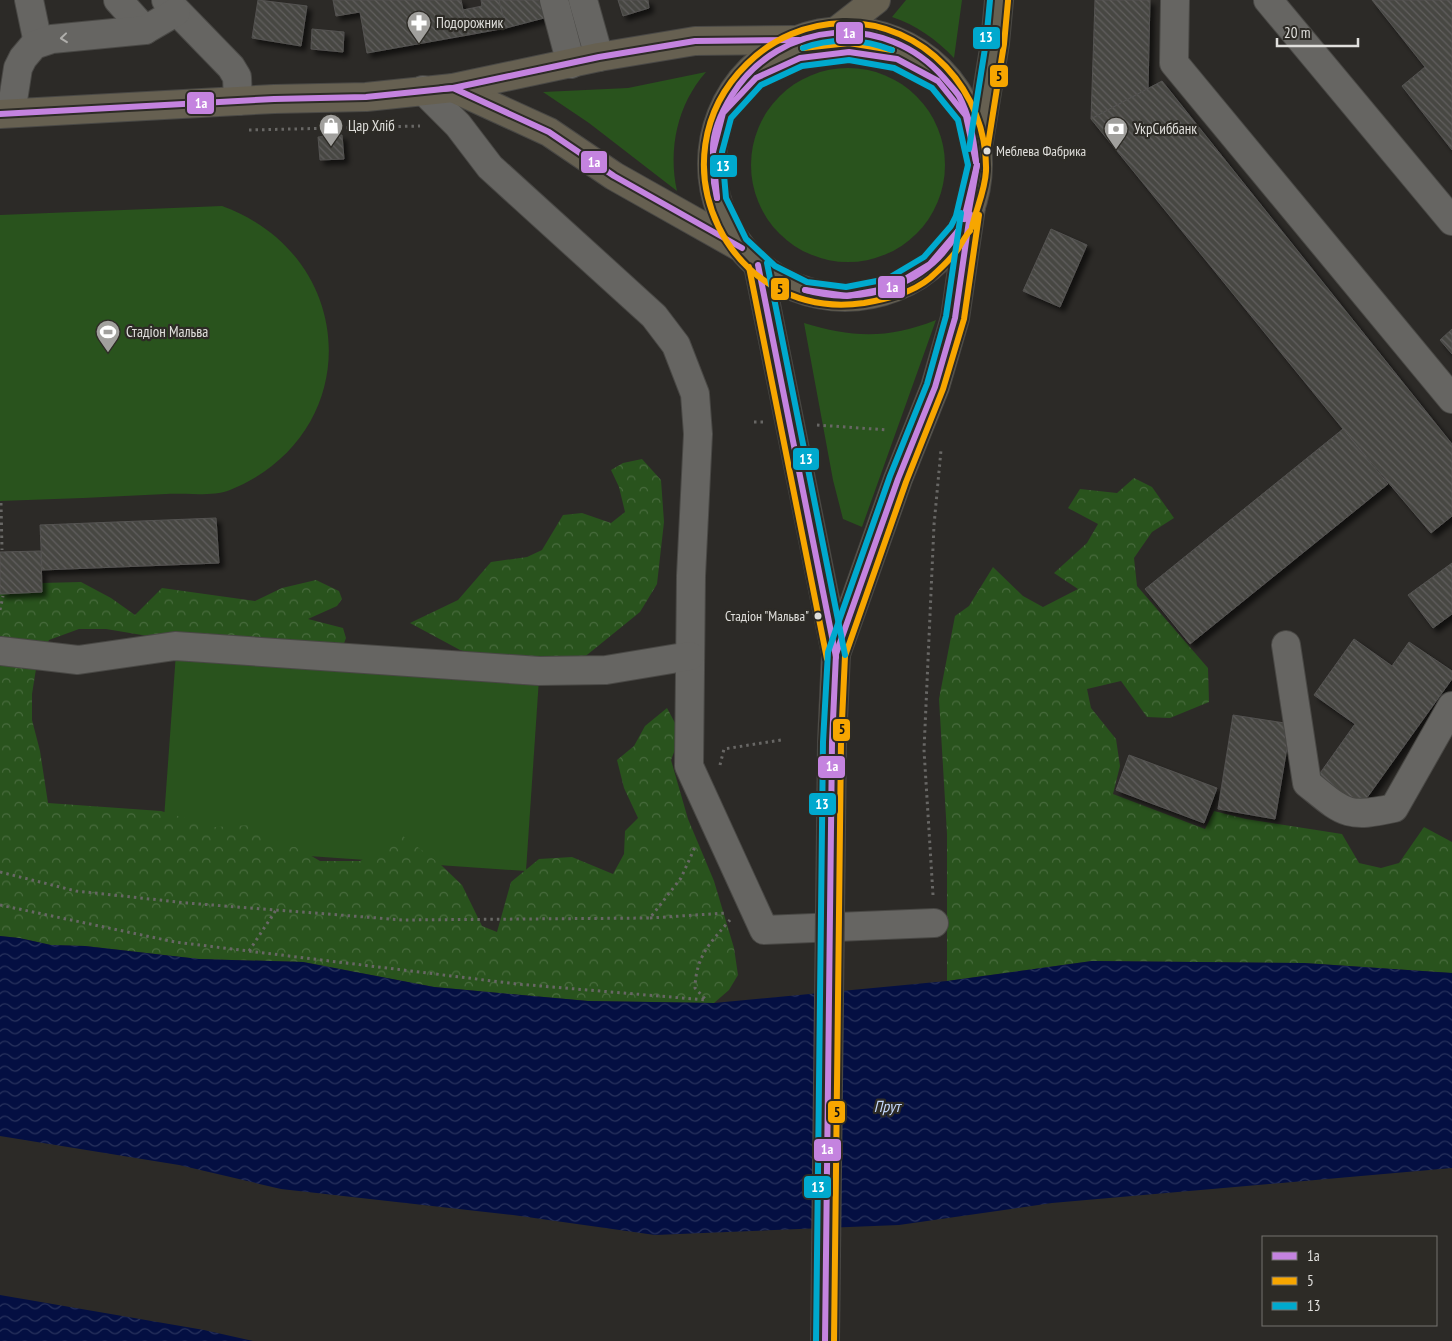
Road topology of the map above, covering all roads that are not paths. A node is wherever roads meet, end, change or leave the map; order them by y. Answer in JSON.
{"nodes":[{"id":1,"x":29,"y":0,"type":"edge"},
{"id":2,"x":118,"y":0,"type":"edge"},
{"id":3,"x":554,"y":0,"type":"edge"},
{"id":4,"x":583,"y":0,"type":"edge"},
{"id":5,"x":876,"y":0,"type":"edge"},
{"id":6,"x":998,"y":0,"type":"edge"},
{"id":7,"x":1176,"y":0,"type":"edge"},
{"id":8,"x":1268,"y":0,"type":"edge"},
{"id":9,"x":171,"y":6,"type":"edge"},
{"id":10,"x":145,"y":30,"type":"junction"},
{"id":11,"x":835,"y":32,"type":"junction"},
{"id":12,"x":799,"y":40,"type":"junction"},
{"id":13,"x":38,"y":43,"type":"junction"},
{"id":14,"x":599,"y":57,"type":"junction"},
{"id":15,"x":571,"y":64,"type":"junction"},
{"id":16,"x":453,"y":88,"type":"junction"},
{"id":17,"x":423,"y":90,"type":"junction"},
{"id":18,"x":238,"y":101,"type":"junction"},
{"id":19,"x":6,"y":114,"type":"edge"},
{"id":20,"x":978,"y":152,"type":"junction"},
{"id":21,"x":971,"y":207,"type":"junction"},
{"id":22,"x":1452,"y":221,"type":"edge"},
{"id":23,"x":750,"y":256,"type":"junction"},
{"id":24,"x":1452,"y":399,"type":"edge"},
{"id":25,"x":1286,"y":645,"type":"dead end"},
{"id":26,"x":0,"y":651,"type":"edge"},
{"id":27,"x":836,"y":654,"type":"junction"},
{"id":28,"x":690,"y":656,"type":"junction"},
{"id":29,"x":1452,"y":706,"type":"edge"},
{"id":30,"x":934,"y":923,"type":"road end"},
{"id":31,"x":825,"y":1341,"type":"edge"}],
"edges":[{"from":1,"to":13,"type":"street"},
{"from":2,"to":10,"type":"street"},
{"from":3,"to":15,"type":"street"},
{"from":4,"to":14,"type":"street"},
{"from":5,"to":11,"type":"highway"},
{"from":6,"to":20,"type":"highway"},
{"from":7,"to":24,"type":"street"},
{"from":8,"to":22,"type":"street"},
{"from":9,"to":10,"type":"street"},
{"from":9,"to":18,"type":"street"},
{"from":10,"to":13,"type":"street","one_way":true},
{"from":11,"to":12,"type":"highway"},
{"from":11,"to":20,"type":"highway"},
{"from":12,"to":14,"type":"highway"},
{"from":12,"to":23,"type":"highway"},
{"from":13,"to":19,"type":"street"},
{"from":14,"to":15,"type":"highway"},
{"from":15,"to":16,"type":"highway"},
{"from":16,"to":17,"type":"highway"},
{"from":16,"to":23,"type":"highway"},
{"from":17,"to":18,"type":"highway"},
{"from":17,"to":28,"type":"street"},
{"from":18,"to":19,"type":"highway"},
{"from":20,"to":21,"type":"highway"},
{"from":21,"to":23,"type":"highway"},
{"from":21,"to":27,"type":"main road"},
{"from":23,"to":27,"type":"main road"},
{"from":25,"to":29,"type":"street"},
{"from":26,"to":28,"type":"street"},
{"from":27,"to":31,"type":"main road","bridge":true},
{"from":28,"to":30,"type":"street"}]}
